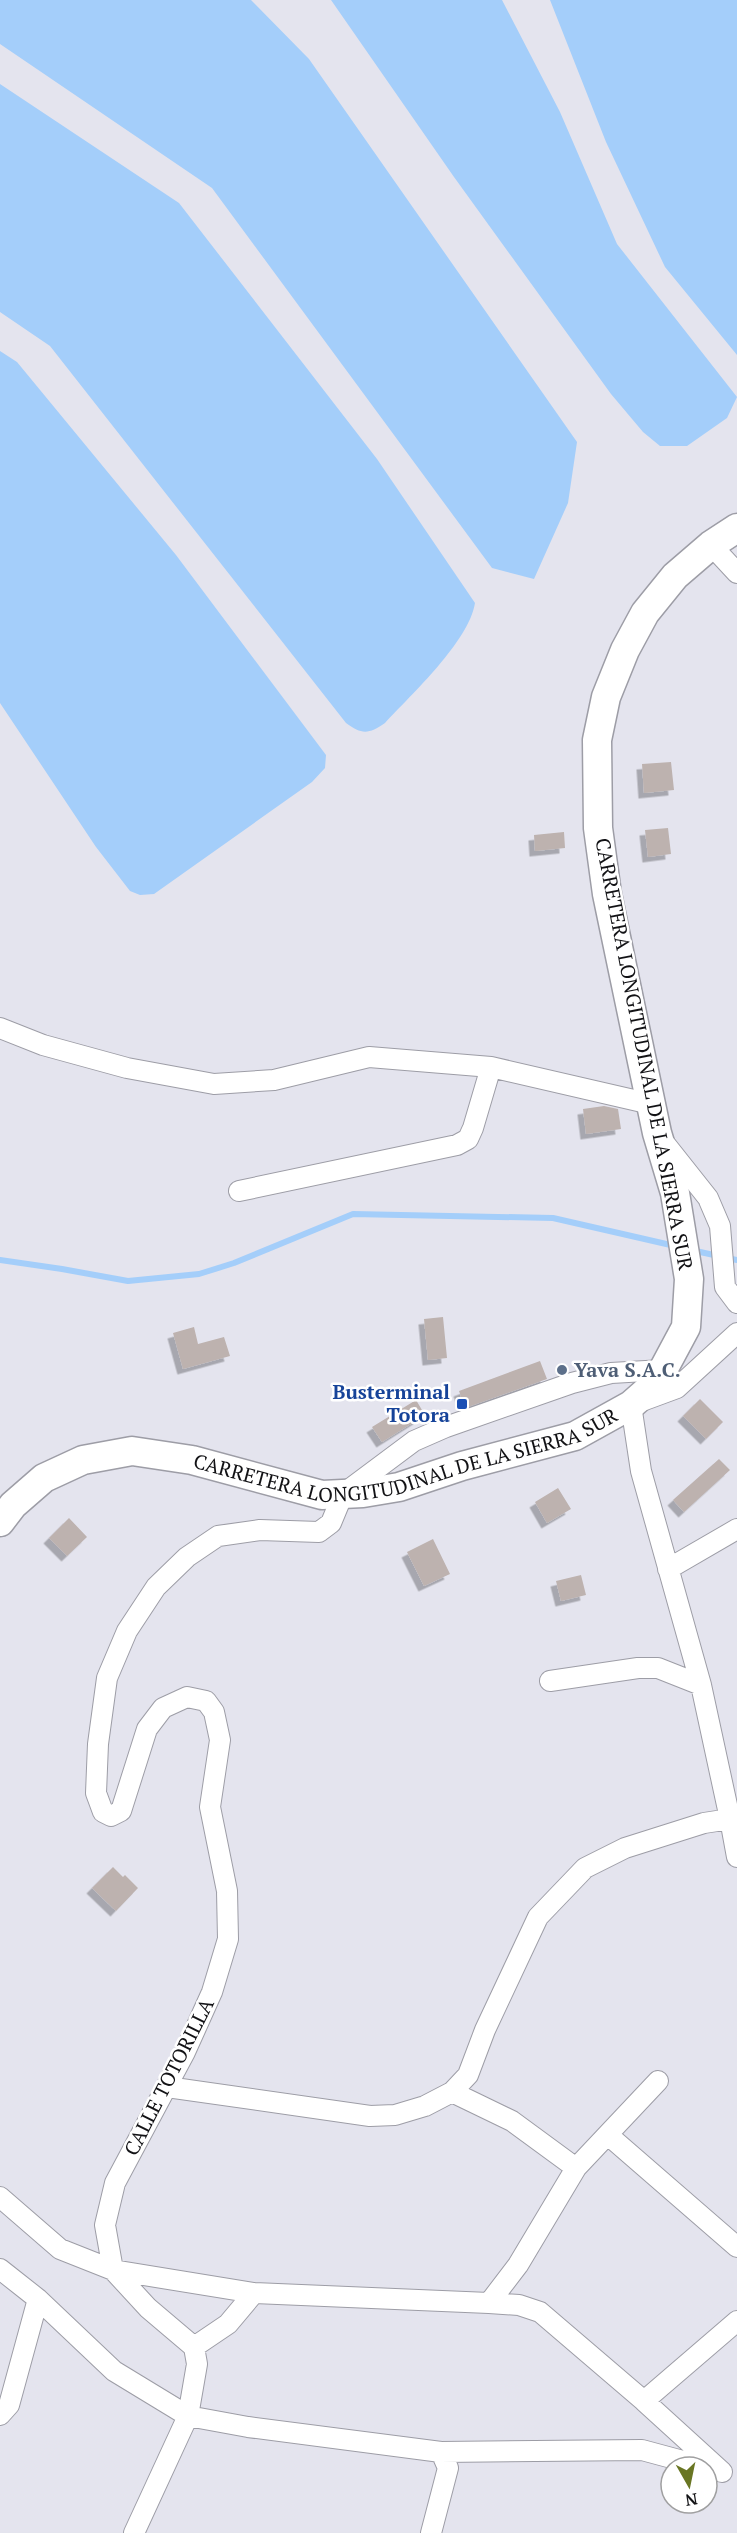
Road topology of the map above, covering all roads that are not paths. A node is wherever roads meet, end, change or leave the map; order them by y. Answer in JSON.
{"nodes":[{"id":1,"x":737,"y":528,"type":"edge"},
{"id":2,"x":711,"y":545,"type":"junction"},
{"id":3,"x":737,"y":573,"type":"edge"},
{"id":4,"x":0,"y":1028,"type":"edge"},
{"id":5,"x":491,"y":1067,"type":"junction"},
{"id":6,"x":651,"y":1104,"type":"junction"},
{"id":7,"x":657,"y":1133,"type":"junction"},
{"id":8,"x":239,"y":1191,"type":"dead end"},
{"id":9,"x":731,"y":1295,"type":"edge"},
{"id":10,"x":737,"y":1333,"type":"edge"},
{"id":11,"x":663,"y":1370,"type":"junction"},
{"id":12,"x":631,"y":1405,"type":"junction"},
{"id":13,"x":343,"y":1494,"type":"junction"},
{"id":14,"x":0,"y":1522,"type":"edge"},
{"id":15,"x":737,"y":1529,"type":"edge"},
{"id":16,"x":668,"y":1569,"type":"junction"},
{"id":17,"x":550,"y":1680,"type":"dead end"},
{"id":18,"x":701,"y":1685,"type":"junction"},
{"id":19,"x":730,"y":1819,"type":"junction"},
{"id":20,"x":737,"y":1857,"type":"edge"},
{"id":21,"x":658,"y":2081,"type":"dead end"},
{"id":22,"x":167,"y":2087,"type":"junction"},
{"id":23,"x":452,"y":2092,"type":"junction"},
{"id":24,"x":608,"y":2135,"type":"junction"},
{"id":25,"x":576,"y":2168,"type":"junction"},
{"id":26,"x":0,"y":2198,"type":"edge"},
{"id":27,"x":737,"y":2247,"type":"edge"},
{"id":28,"x":0,"y":2269,"type":"edge"},
{"id":29,"x":113,"y":2270,"type":"junction"},
{"id":30,"x":254,"y":2293,"type":"junction"},
{"id":31,"x":38,"y":2299,"type":"junction"},
{"id":32,"x":489,"y":2303,"type":"junction"},
{"id":33,"x":737,"y":2321,"type":"edge"},
{"id":34,"x":194,"y":2347,"type":"junction"},
{"id":35,"x":644,"y":2401,"type":"junction"},
{"id":36,"x":0,"y":2415,"type":"edge"},
{"id":37,"x":188,"y":2416,"type":"junction"},
{"id":38,"x":441,"y":2452,"type":"junction"},
{"id":39,"x":661,"y":2455,"type":"edge"},
{"id":40,"x":702,"y":2455,"type":"edge"},
{"id":41,"x":135,"y":2533,"type":"edge"},
{"id":42,"x":431,"y":2533,"type":"edge"}],
"edges":[{"from":1,"to":2,"type":"highway","name":"CARRETERA LONGITUDINAL DE LA SIERRA SUR"},
{"from":2,"to":3,"type":"street"},
{"from":2,"to":6,"type":"highway","name":"CARRETERA LONGITUDINAL DE LA SIERRA SUR"},
{"from":4,"to":5,"type":"street"},
{"from":5,"to":6,"type":"street"},
{"from":5,"to":8,"type":"street"},
{"from":6,"to":7,"type":"highway","name":"CARRETERA LONGITUDINAL DE LA SIERRA SUR"},
{"from":7,"to":9,"type":"street"},
{"from":7,"to":11,"type":"highway","name":"CARRETERA LONGITUDINAL DE LA SIERRA SUR"},
{"from":10,"to":12,"type":"street"},
{"from":11,"to":12,"type":"highway","name":"CARRETERA LONGITUDINAL DE LA SIERRA SUR"},
{"from":11,"to":13,"type":"street"},
{"from":12,"to":13,"type":"highway","name":"CARRETERA LONGITUDINAL DE LA SIERRA SUR"},
{"from":12,"to":16,"type":"street"},
{"from":13,"to":14,"type":"highway","name":"CARRETERA LONGITUDINAL DE LA SIERRA SUR"},
{"from":13,"to":22,"type":"street","name":"CALLE TOTORILLA"},
{"from":15,"to":16,"type":"street"},
{"from":16,"to":18,"type":"street"},
{"from":17,"to":18,"type":"street"},
{"from":18,"to":19,"type":"street"},
{"from":19,"to":20,"type":"street"},
{"from":19,"to":23,"type":"street"},
{"from":21,"to":24,"type":"street"},
{"from":22,"to":23,"type":"street"},
{"from":22,"to":29,"type":"street","name":"CALLE TOTORILLA"},
{"from":23,"to":25,"type":"street"},
{"from":24,"to":25,"type":"street"},
{"from":24,"to":27,"type":"street"},
{"from":25,"to":32,"type":"street"},
{"from":26,"to":29,"type":"street"},
{"from":28,"to":31,"type":"street"},
{"from":29,"to":30,"type":"street"},
{"from":29,"to":34,"type":"street"},
{"from":30,"to":32,"type":"street"},
{"from":30,"to":34,"type":"street"},
{"from":31,"to":36,"type":"street"},
{"from":31,"to":37,"type":"street"},
{"from":32,"to":35,"type":"street"},
{"from":33,"to":35,"type":"street"},
{"from":34,"to":37,"type":"street"},
{"from":35,"to":40,"type":"street"},
{"from":37,"to":38,"type":"street"},
{"from":37,"to":41,"type":"street"},
{"from":38,"to":39,"type":"street"},
{"from":38,"to":42,"type":"street"}]}
